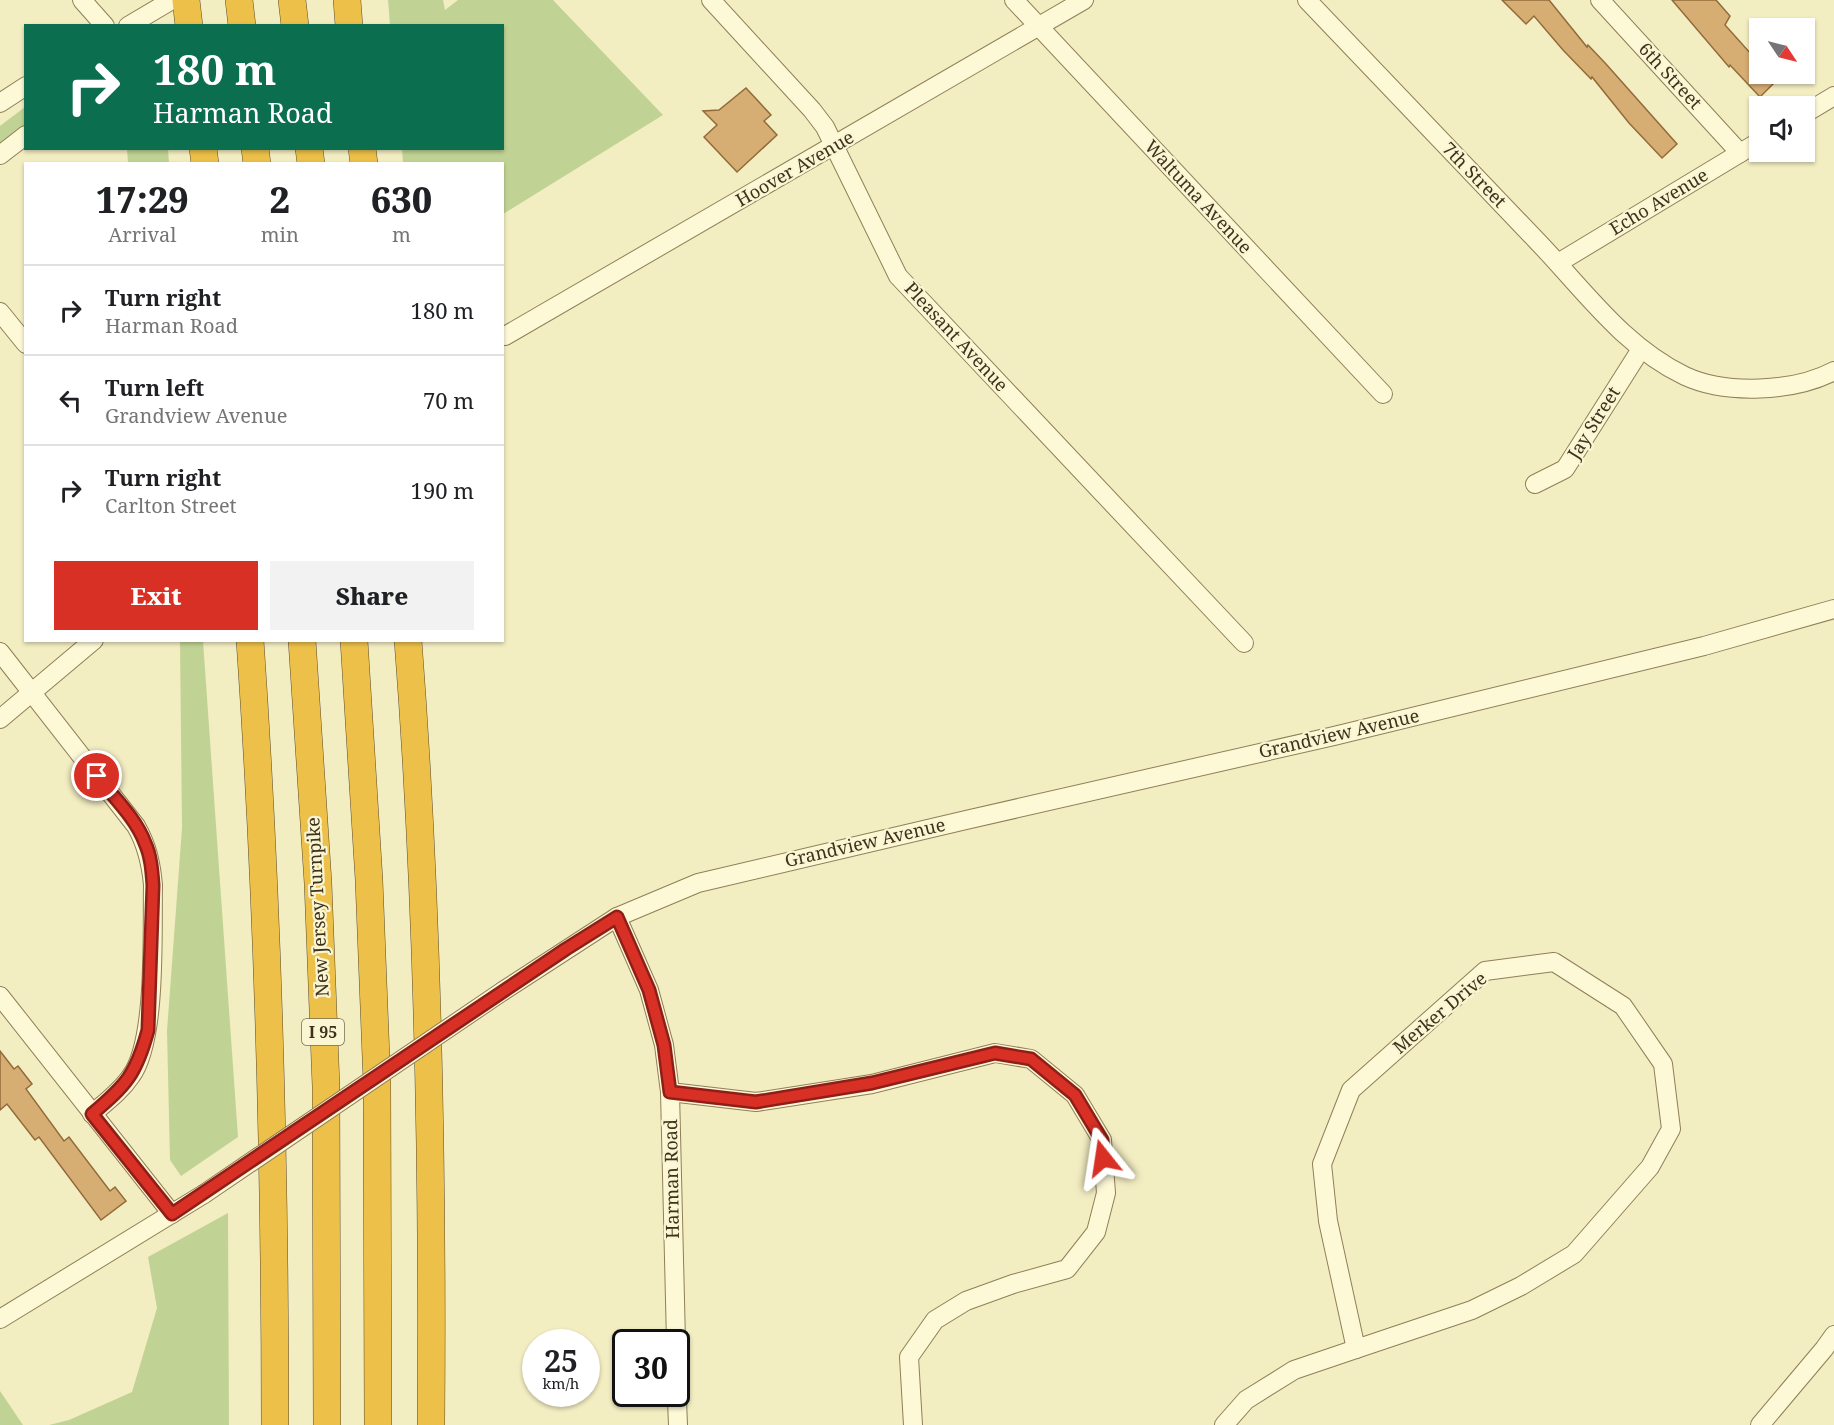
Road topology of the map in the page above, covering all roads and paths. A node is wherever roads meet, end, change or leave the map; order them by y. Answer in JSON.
{"nodes":[{"id":1,"x":82,"y":0,"type":"edge"},
{"id":2,"x":172,"y":0,"type":"edge"},
{"id":3,"x":186,"y":0,"type":"edge"},
{"id":4,"x":292,"y":0,"type":"edge"},
{"id":5,"x":347,"y":0,"type":"edge"},
{"id":6,"x":711,"y":0,"type":"edge"},
{"id":7,"x":1014,"y":0,"type":"edge"},
{"id":8,"x":1084,"y":0,"type":"edge"},
{"id":9,"x":1307,"y":0,"type":"edge"},
{"id":10,"x":1600,"y":0,"type":"edge"},
{"id":11,"x":146,"y":19,"type":"edge"},
{"id":12,"x":103,"y":24,"type":"edge"},
{"id":13,"x":189,"y":24,"type":"edge"},
{"id":14,"x":295,"y":24,"type":"edge"},
{"id":15,"x":349,"y":24,"type":"edge"},
{"id":16,"x":1039,"y":27,"type":"junction"},
{"id":17,"x":24,"y":87,"type":"edge"},
{"id":18,"x":1834,"y":96,"type":"edge"},
{"id":19,"x":0,"y":103,"type":"edge"},
{"id":20,"x":1815,"y":107,"type":"edge"},
{"id":21,"x":24,"y":137,"type":"edge"},
{"id":22,"x":835,"y":146,"type":"junction"},
{"id":23,"x":1749,"y":148,"type":"edge"},
{"id":24,"x":1740,"y":153,"type":"junction"},
{"id":25,"x":0,"y":155,"type":"edge"},
{"id":26,"x":1558,"y":263,"type":"junction"},
{"id":27,"x":0,"y":312,"type":"edge"},
{"id":28,"x":505,"y":336,"type":"dead end"},
{"id":29,"x":24,"y":342,"type":"edge"},
{"id":30,"x":1641,"y":349,"type":"junction"},
{"id":31,"x":1834,"y":371,"type":"edge"},
{"id":32,"x":1383,"y":394,"type":"dead end"},
{"id":33,"x":1535,"y":484,"type":"dead end"},
{"id":34,"x":1834,"y":609,"type":"edge"},
{"id":35,"x":92,"y":642,"type":"edge"},
{"id":36,"x":250,"y":642,"type":"edge"},
{"id":37,"x":302,"y":642,"type":"edge"},
{"id":38,"x":354,"y":642,"type":"edge"},
{"id":39,"x":408,"y":642,"type":"edge"},
{"id":40,"x":1244,"y":643,"type":"dead end"},
{"id":41,"x":0,"y":652,"type":"edge"},
{"id":42,"x":33,"y":693,"type":"junction"},
{"id":43,"x":0,"y":719,"type":"edge"},
{"id":44,"x":617,"y":917,"type":"junction"},
{"id":45,"x":0,"y":996,"type":"edge"},
{"id":46,"x":670,"y":1092,"type":"junction"},
{"id":47,"x":92,"y":1114,"type":"junction"},
{"id":48,"x":172,"y":1214,"type":"junction"},
{"id":49,"x":0,"y":1319,"type":"edge"},
{"id":50,"x":676,"y":1329,"type":"edge"},
{"id":51,"x":1834,"y":1335,"type":"edge"},
{"id":52,"x":1356,"y":1349,"type":"junction"},
{"id":53,"x":677,"y":1407,"type":"edge"},
{"id":54,"x":275,"y":1425,"type":"edge"},
{"id":55,"x":327,"y":1425,"type":"edge"},
{"id":56,"x":378,"y":1425,"type":"edge"},
{"id":57,"x":431,"y":1425,"type":"edge"},
{"id":58,"x":678,"y":1425,"type":"edge"},
{"id":59,"x":913,"y":1425,"type":"edge"},
{"id":60,"x":1224,"y":1425,"type":"edge"},
{"id":61,"x":1760,"y":1425,"type":"edge"}],
"edges":[{"from":1,"to":12,"type":"street"},
{"from":2,"to":11,"type":"street"},
{"from":3,"to":13,"type":"highway"},
{"from":4,"to":14,"type":"highway"},
{"from":5,"to":15,"type":"highway"},
{"from":6,"to":22,"type":"street","name":"Pleasant Avenue"},
{"from":7,"to":16,"type":"street","name":"Waltuma Avenue"},
{"from":8,"to":16,"type":"street","name":"Hoover Avenue"},
{"from":9,"to":26,"type":"street","name":"7th Street"},
{"from":10,"to":24,"type":"street","name":"6th Street"},
{"from":16,"to":22,"type":"street","name":"Hoover Avenue"},
{"from":16,"to":32,"type":"street","name":"Waltuma Avenue"},
{"from":17,"to":19,"type":"street"},
{"from":18,"to":20,"type":"street"},
{"from":21,"to":25,"type":"street"},
{"from":22,"to":28,"type":"street","name":"Hoover Avenue"},
{"from":22,"to":40,"type":"street","name":"Pleasant Avenue"},
{"from":23,"to":24,"type":"street","name":"Echo Avenue"},
{"from":24,"to":26,"type":"street","name":"Echo Avenue"},
{"from":26,"to":30,"type":"street","name":"7th Street"},
{"from":27,"to":29,"type":"street"},
{"from":30,"to":31,"type":"street","name":"7th Street"},
{"from":30,"to":33,"type":"street","name":"Jay Street"},
{"from":34,"to":44,"type":"street","name":"Grandview Avenue"},
{"from":35,"to":42,"type":"street"},
{"from":36,"to":54,"type":"highway"},
{"from":37,"to":55,"type":"highway","name":"New Jersey Turnpike","number":"I 95"},
{"from":38,"to":56,"type":"highway"},
{"from":39,"to":57,"type":"highway"},
{"from":41,"to":42,"type":"street"},
{"from":42,"to":43,"type":"street"},
{"from":42,"to":47,"type":"street"},
{"from":44,"to":46,"type":"street","name":"Harman Road"},
{"from":44,"to":48,"type":"street","name":"Grandview Avenue","bridge":true},
{"from":45,"to":47,"type":"street"},
{"from":46,"to":50,"type":"street","name":"Harman Road"},
{"from":46,"to":59,"type":"street"},
{"from":47,"to":48,"type":"street"},
{"from":48,"to":49,"type":"street","name":"Grandview Avenue"},
{"from":51,"to":61,"type":"street"},
{"from":52,"to":52,"type":"street","name":"Merker Drive"},
{"from":52,"to":60,"type":"street","name":"Merker Drive"},
{"from":53,"to":58,"type":"street"}]}
